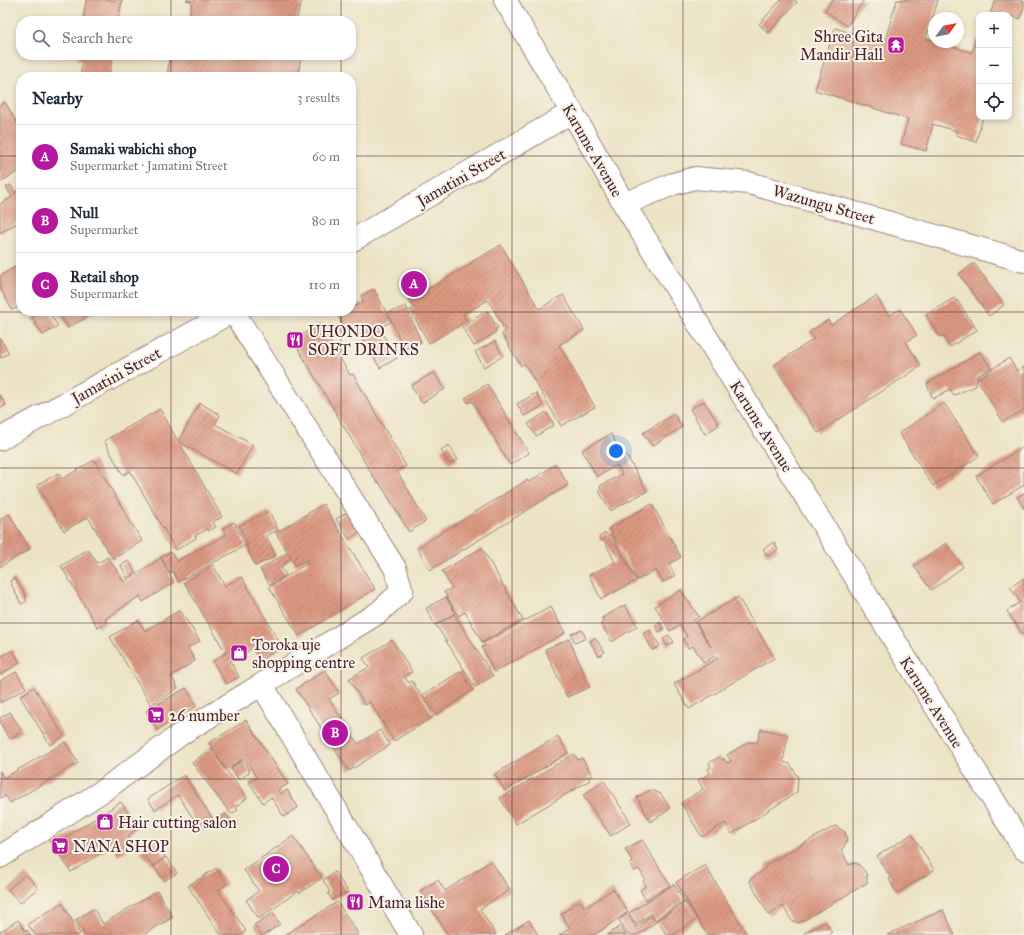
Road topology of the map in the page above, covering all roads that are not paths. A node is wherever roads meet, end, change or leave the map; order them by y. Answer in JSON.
{"nodes":[{"id":1,"x":505,"y":0,"type":"edge"},
{"id":2,"x":572,"y":112,"type":"junction"},
{"id":3,"x":624,"y":204,"type":"junction"},
{"id":4,"x":356,"y":238,"type":"edge"},
{"id":5,"x":1024,"y":261,"type":"edge"},
{"id":6,"x":224,"y":316,"type":"edge"},
{"id":7,"x":236,"y":316,"type":"edge"},
{"id":8,"x":0,"y":439,"type":"edge"},
{"id":9,"x":262,"y":685,"type":"junction"},
{"id":10,"x":1024,"y":849,"type":"edge"},
{"id":11,"x":0,"y":857,"type":"edge"},
{"id":12,"x":411,"y":935,"type":"edge"}],
"edges":[{"from":1,"to":2,"type":"street","name":"Karume Avenue"},
{"from":2,"to":3,"type":"street","name":"Karume Avenue"},
{"from":2,"to":4,"type":"street","name":"Jamatini Street"},
{"from":3,"to":5,"type":"street","name":"Wazungu Street"},
{"from":3,"to":10,"type":"street","name":"Karume Avenue"},
{"from":6,"to":8,"type":"street","name":"Jamatini Street"},
{"from":7,"to":9,"type":"street"},
{"from":9,"to":11,"type":"street"},
{"from":9,"to":12,"type":"street"}]}
